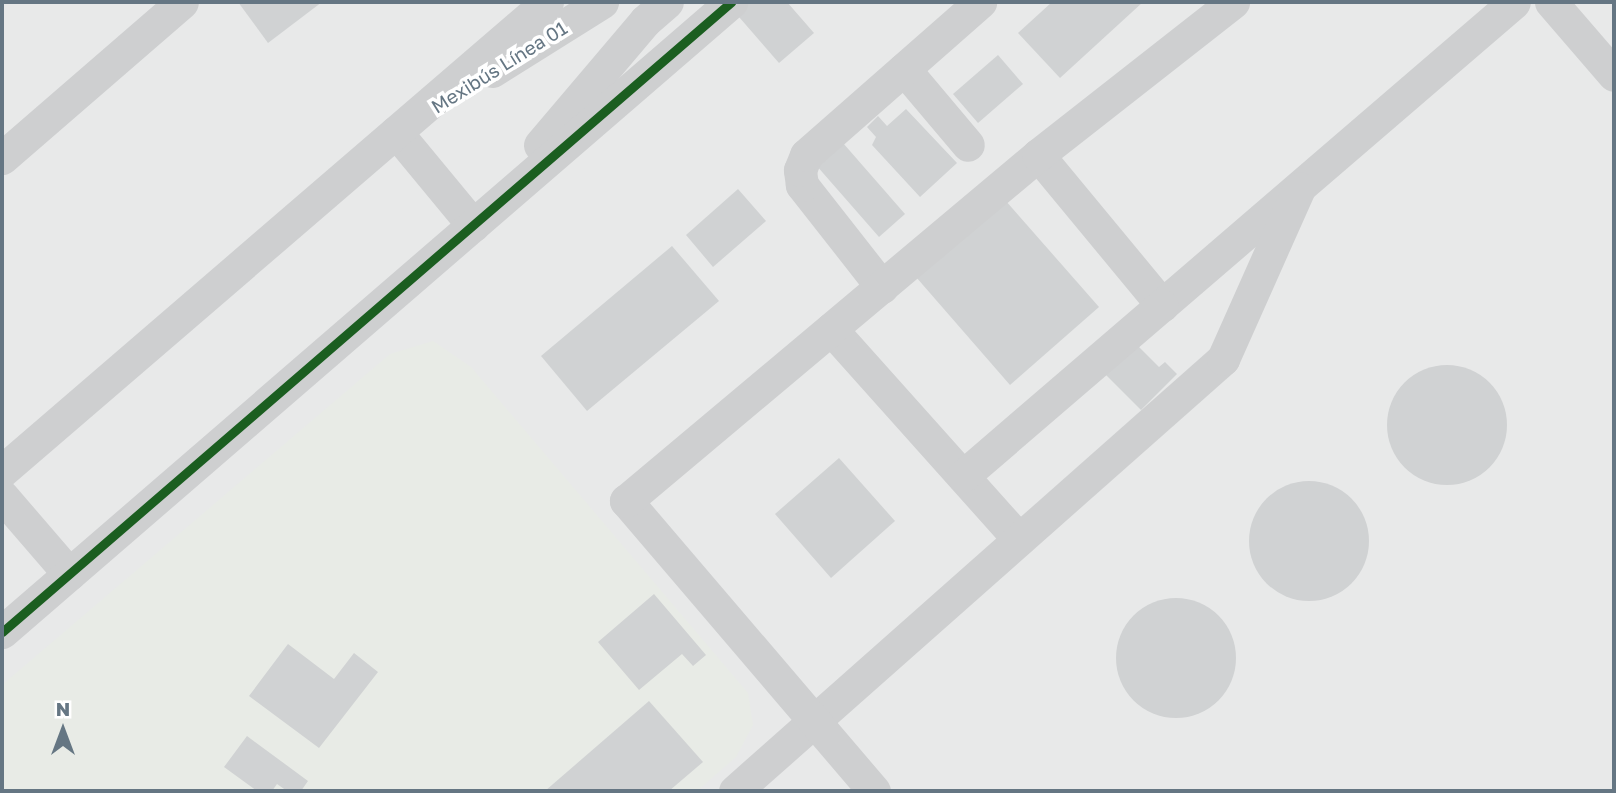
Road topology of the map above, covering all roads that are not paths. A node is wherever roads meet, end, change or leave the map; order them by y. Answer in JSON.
{"nodes":[{"id":1,"x":182,"y":2,"type":"edge"},
{"id":2,"x":547,"y":2,"type":"edge"},
{"id":3,"x":667,"y":2,"type":"edge"},
{"id":4,"x":731,"y":2,"type":"edge"},
{"id":5,"x":980,"y":2,"type":"edge"},
{"id":6,"x":1233,"y":2,"type":"edge"},
{"id":7,"x":1514,"y":2,"type":"edge"},
{"id":8,"x":1551,"y":2,"type":"edge"},
{"id":9,"x":595,"y":3,"type":"edge"},
{"id":10,"x":625,"y":44,"type":"junction"},
{"id":11,"x":904,"y":69,"type":"junction"},
{"id":12,"x":649,"y":73,"type":"junction"},
{"id":13,"x":1614,"y":75,"type":"edge"},
{"id":14,"x":396,"y":132,"type":"junction"},
{"id":15,"x":968,"y":145,"type":"dead end"},
{"id":16,"x":1038,"y":155,"type":"junction"},
{"id":17,"x":2,"y":158,"type":"edge"},
{"id":18,"x":1299,"y":188,"type":"junction"},
{"id":19,"x":473,"y":225,"type":"junction"},
{"id":20,"x":882,"y":287,"type":"junction"},
{"id":21,"x":1162,"y":305,"type":"junction"},
{"id":22,"x":831,"y":329,"type":"junction"},
{"id":23,"x":2,"y":471,"type":"edge"},
{"id":24,"x":963,"y":476,"type":"junction"},
{"id":25,"x":2,"y":496,"type":"edge"},
{"id":26,"x":1019,"y":539,"type":"junction"},
{"id":27,"x":69,"y":574,"type":"junction"},
{"id":28,"x":2,"y":632,"type":"edge"},
{"id":29,"x":814,"y":721,"type":"junction"},
{"id":30,"x":735,"y":791,"type":"edge"},
{"id":31,"x":874,"y":791,"type":"edge"}],
"edges":[{"from":1,"to":17,"type":"street"},
{"from":2,"to":14,"type":"street"},
{"from":3,"to":10,"type":"street"},
{"from":4,"to":12,"type":"street"},
{"from":5,"to":11,"type":"street"},
{"from":6,"to":16,"type":"street"},
{"from":7,"to":18,"type":"street"},
{"from":8,"to":13,"type":"street"},
{"from":9,"to":10,"type":"street"},
{"from":9,"to":14,"type":"street","name":"Mexibús Línea 01"},
{"from":10,"to":12,"type":"street"},
{"from":10,"to":19,"type":"street"},
{"from":11,"to":15,"type":"street"},
{"from":11,"to":20,"type":"street"},
{"from":12,"to":19,"type":"street"},
{"from":14,"to":19,"type":"street"},
{"from":14,"to":23,"type":"street"},
{"from":16,"to":20,"type":"street"},
{"from":16,"to":21,"type":"street"},
{"from":18,"to":21,"type":"street"},
{"from":18,"to":26,"type":"street"},
{"from":19,"to":27,"type":"street"},
{"from":20,"to":22,"type":"street"},
{"from":21,"to":24,"type":"street"},
{"from":22,"to":24,"type":"street"},
{"from":22,"to":29,"type":"street"},
{"from":24,"to":26,"type":"street"},
{"from":25,"to":27,"type":"street"},
{"from":26,"to":29,"type":"street"},
{"from":27,"to":28,"type":"street"},
{"from":29,"to":30,"type":"street"},
{"from":29,"to":31,"type":"street"}]}
